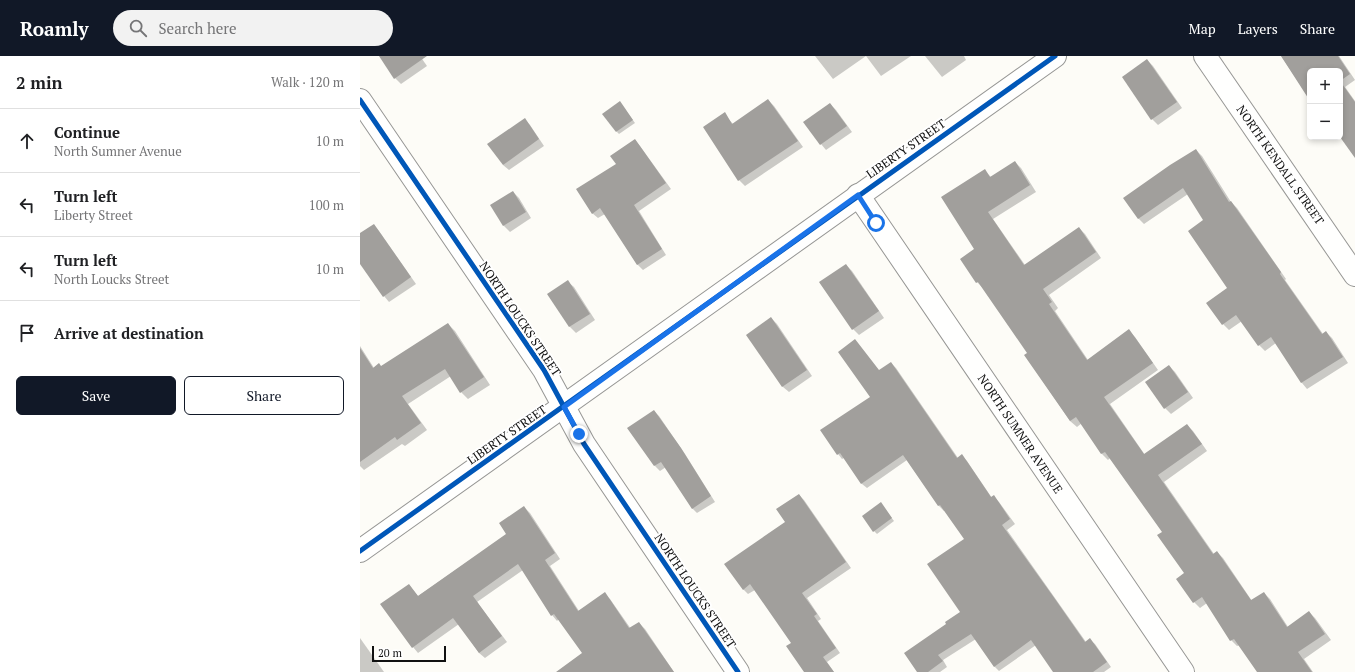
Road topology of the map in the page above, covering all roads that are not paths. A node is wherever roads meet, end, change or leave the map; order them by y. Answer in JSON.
{"nodes":[{"id":1,"x":1055,"y":56,"type":"edge"},
{"id":2,"x":1205,"y":56,"type":"edge"},
{"id":3,"x":360,"y":100,"type":"edge"},
{"id":4,"x":858,"y":195,"type":"junction"},
{"id":5,"x":1355,"y":274,"type":"edge"},
{"id":6,"x":564,"y":407,"type":"junction"},
{"id":7,"x":360,"y":552,"type":"edge"},
{"id":8,"x":738,"y":672,"type":"edge"},
{"id":9,"x":1183,"y":672,"type":"edge"}],
"edges":[{"from":1,"to":4,"type":"street","name":"LIBERTY STREET"},
{"from":2,"to":5,"type":"street","name":"NORTH KENDALL STREET"},
{"from":3,"to":6,"type":"street","name":"NORTH LOUCKS STREET"},
{"from":4,"to":6,"type":"street","name":"LIBERTY STREET"},
{"from":4,"to":9,"type":"street","name":"NORTH SUMNER AVENUE"},
{"from":6,"to":7,"type":"street","name":"LIBERTY STREET"},
{"from":6,"to":8,"type":"street","name":"NORTH LOUCKS STREET"}]}
